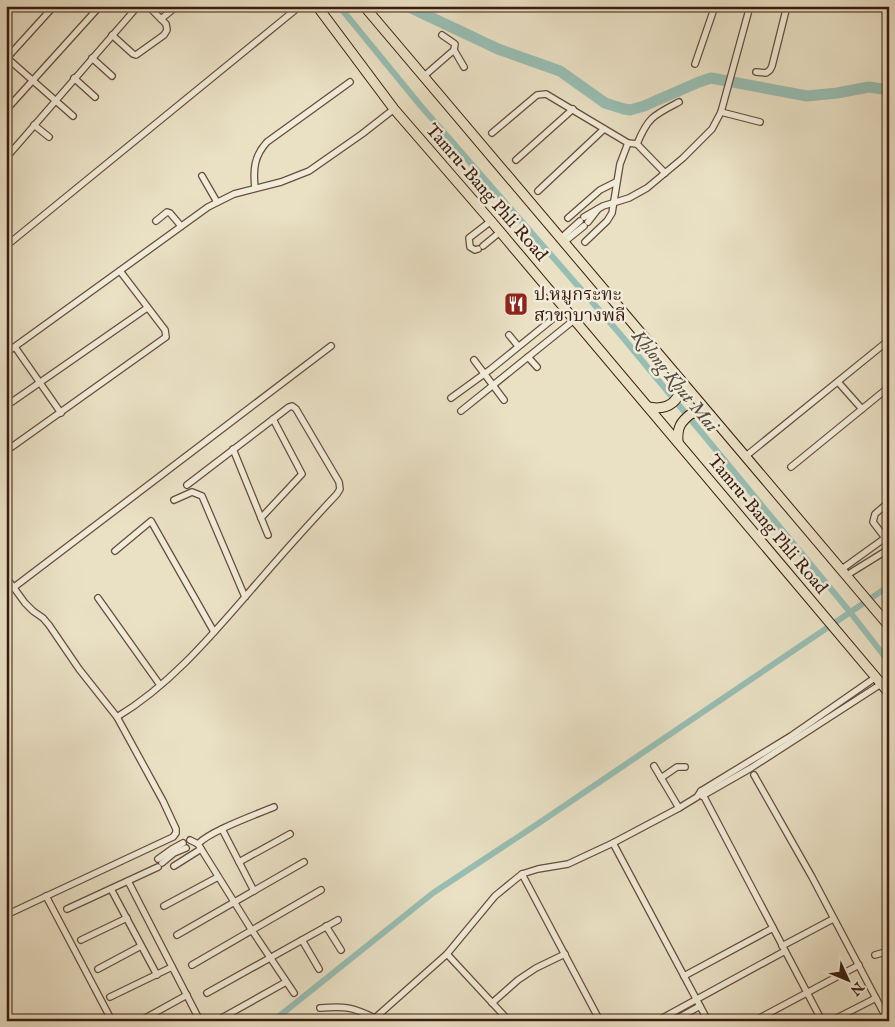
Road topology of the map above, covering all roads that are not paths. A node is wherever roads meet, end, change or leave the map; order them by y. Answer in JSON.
{"nodes":[{"id":1,"x":12,"y":6,"type":"edge"},
{"id":2,"x":54,"y":6,"type":"edge"},
{"id":3,"x":100,"y":6,"type":"edge"},
{"id":4,"x":138,"y":6,"type":"edge"},
{"id":5,"x":148,"y":6,"type":"edge"},
{"id":6,"x":177,"y":6,"type":"edge"},
{"id":7,"x":300,"y":6,"type":"edge"},
{"id":8,"x":317,"y":6,"type":"edge"},
{"id":9,"x":364,"y":6,"type":"edge"},
{"id":10,"x":715,"y":6,"type":"edge"},
{"id":11,"x":742,"y":6,"type":"edge"},
{"id":12,"x":786,"y":6,"type":"edge"},
{"id":13,"x":750,"y":8,"type":"edge"},
{"id":14,"x":6,"y":12,"type":"edge"},
{"id":15,"x":161,"y":19,"type":"junction"},
{"id":16,"x":112,"y":35,"type":"junction"},
{"id":17,"x":442,"y":35,"type":"dead end"},
{"id":18,"x":454,"y":50,"type":"junction"},
{"id":19,"x":6,"y":58,"type":"edge"},
{"id":20,"x":92,"y":58,"type":"junction"},
{"id":21,"x":695,"y":64,"type":"dead end"},
{"id":22,"x":464,"y":67,"type":"dead end"},
{"id":23,"x":756,"y":72,"type":"dead end"},
{"id":24,"x":112,"y":76,"type":"dead end"},
{"id":25,"x":422,"y":77,"type":"junction"},
{"id":26,"x":74,"y":78,"type":"junction"},
{"id":27,"x":32,"y":81,"type":"junction"},
{"id":28,"x":350,"y":82,"type":"dead end"},
{"id":29,"x":95,"y":97,"type":"dead end"},
{"id":30,"x":54,"y":101,"type":"junction"},
{"id":31,"x":679,"y":102,"type":"dead end"},
{"id":32,"x":394,"y":109,"type":"junction"},
{"id":33,"x":573,"y":109,"type":"junction"},
{"id":34,"x":6,"y":110,"type":"edge"},
{"id":35,"x":721,"y":112,"type":"junction"},
{"id":36,"x":73,"y":116,"type":"dead end"},
{"id":37,"x":760,"y":122,"type":"dead end"},
{"id":38,"x":34,"y":125,"type":"junction"},
{"id":39,"x":604,"y":129,"type":"junction"},
{"id":40,"x":492,"y":133,"type":"dead end"},
{"id":41,"x":49,"y":138,"type":"dead end"},
{"id":42,"x":628,"y":143,"type":"junction"},
{"id":43,"x":637,"y":144,"type":"junction"},
{"id":44,"x":6,"y":158,"type":"edge"},
{"id":45,"x":516,"y":160,"type":"dead end"},
{"id":46,"x":665,"y":173,"type":"junction"},
{"id":47,"x":202,"y":176,"type":"dead end"},
{"id":48,"x":616,"y":182,"type":"junction"},
{"id":49,"x":255,"y":188,"type":"junction"},
{"id":50,"x":538,"y":191,"type":"dead end"},
{"id":51,"x":217,"y":202,"type":"junction"},
{"id":52,"x":615,"y":202,"type":"junction"},
{"id":53,"x":568,"y":218,"type":"dead end"},
{"id":54,"x":156,"y":221,"type":"dead end"},
{"id":55,"x":491,"y":221,"type":"junction"},
{"id":56,"x":181,"y":226,"type":"junction"},
{"id":57,"x":500,"y":232,"type":"junction"},
{"id":58,"x":561,"y":241,"type":"junction"},
{"id":59,"x":585,"y":242,"type":"dead end"},
{"id":60,"x":6,"y":246,"type":"edge"},
{"id":61,"x":120,"y":271,"type":"junction"},
{"id":62,"x":147,"y":308,"type":"junction"},
{"id":63,"x":564,"y":308,"type":"junction"},
{"id":64,"x":574,"y":320,"type":"junction"},
{"id":65,"x":509,"y":335,"type":"dead end"},
{"id":66,"x":889,"y":340,"type":"edge"},
{"id":67,"x":330,"y":346,"type":"dead end"},
{"id":68,"x":518,"y":346,"type":"junction"},
{"id":69,"x":15,"y":347,"type":"junction"},
{"id":70,"x":6,"y":352,"type":"edge"},
{"id":71,"x":528,"y":357,"type":"junction"},
{"id":72,"x":474,"y":360,"type":"dead end"},
{"id":73,"x":536,"y":367,"type":"dead end"},
{"id":74,"x":484,"y":374,"type":"junction"},
{"id":75,"x":678,"y":378,"type":"junction"},
{"id":76,"x":40,"y":382,"type":"junction"},
{"id":77,"x":838,"y":382,"type":"junction"},
{"id":78,"x":493,"y":386,"type":"junction"},
{"id":79,"x":889,"y":387,"type":"edge"},
{"id":80,"x":451,"y":398,"type":"dead end"},
{"id":81,"x":504,"y":400,"type":"dead end"},
{"id":82,"x":6,"y":406,"type":"edge"},
{"id":83,"x":648,"y":407,"type":"junction"},
{"id":84,"x":862,"y":409,"type":"junction"},
{"id":85,"x":461,"y":411,"type":"dead end"},
{"id":86,"x":60,"y":414,"type":"junction"},
{"id":87,"x":710,"y":415,"type":"junction"},
{"id":88,"x":273,"y":418,"type":"junction"},
{"id":89,"x":678,"y":443,"type":"junction"},
{"id":90,"x":233,"y":449,"type":"junction"},
{"id":91,"x":6,"y":451,"type":"edge"},
{"id":92,"x":746,"y":456,"type":"junction"},
{"id":93,"x":791,"y":467,"type":"dead end"},
{"id":94,"x":187,"y":484,"type":"dead end"},
{"id":95,"x":174,"y":500,"type":"dead end"},
{"id":96,"x":889,"y":502,"type":"edge"},
{"id":97,"x":261,"y":518,"type":"junction"},
{"id":98,"x":268,"y":535,"type":"dead end"},
{"id":99,"x":887,"y":540,"type":"edge"},
{"id":100,"x":889,"y":549,"type":"edge"},
{"id":101,"x":115,"y":550,"type":"dead end"},
{"id":102,"x":844,"y":572,"type":"junction"},
{"id":103,"x":6,"y":577,"type":"edge"},
{"id":104,"x":13,"y":588,"type":"junction"},
{"id":105,"x":245,"y":597,"type":"junction"},
{"id":106,"x":98,"y":598,"type":"dead end"},
{"id":107,"x":889,"y":626,"type":"edge"},
{"id":108,"x":214,"y":632,"type":"junction"},
{"id":109,"x":878,"y":680,"type":"junction"},
{"id":110,"x":160,"y":685,"type":"junction"},
{"id":111,"x":889,"y":693,"type":"edge"},
{"id":112,"x":117,"y":717,"type":"junction"},
{"id":113,"x":654,"y":766,"type":"dead end"},
{"id":114,"x":685,"y":767,"type":"dead end"},
{"id":115,"x":754,"y":775,"type":"dead end"},
{"id":116,"x":661,"y":778,"type":"junction"},
{"id":117,"x":701,"y":794,"type":"junction"},
{"id":118,"x":274,"y":806,"type":"dead end"},
{"id":119,"x":679,"y":808,"type":"junction"},
{"id":120,"x":222,"y":829,"type":"junction"},
{"id":121,"x":290,"y":834,"type":"dead end"},
{"id":122,"x":165,"y":841,"type":"junction"},
{"id":123,"x":613,"y":843,"type":"junction"},
{"id":124,"x":192,"y":845,"type":"junction"},
{"id":125,"x":173,"y":851,"type":"junction"},
{"id":126,"x":239,"y":862,"type":"junction"},
{"id":127,"x":304,"y":862,"type":"dead end"},
{"id":128,"x":174,"y":866,"type":"dead end"},
{"id":129,"x":522,"y":874,"type":"junction"},
{"id":130,"x":218,"y":877,"type":"junction"},
{"id":131,"x":128,"y":881,"type":"junction"},
{"id":132,"x":111,"y":889,"type":"junction"},
{"id":133,"x":321,"y":890,"type":"dead end"},
{"id":134,"x":254,"y":892,"type":"junction"},
{"id":135,"x":46,"y":896,"type":"junction"},
{"id":136,"x":234,"y":903,"type":"junction"},
{"id":137,"x":164,"y":906,"type":"dead end"},
{"id":138,"x":67,"y":908,"type":"dead end"},
{"id":139,"x":6,"y":915,"type":"edge"},
{"id":140,"x":127,"y":918,"type":"junction"},
{"id":141,"x":833,"y":919,"type":"junction"},
{"id":142,"x":338,"y":920,"type":"dead end"},
{"id":143,"x":326,"y":926,"type":"junction"},
{"id":144,"x":773,"y":928,"type":"junction"},
{"id":145,"x":251,"y":930,"type":"junction"},
{"id":146,"x":177,"y":934,"type":"dead end"},
{"id":147,"x":81,"y":940,"type":"dead end"},
{"id":148,"x":302,"y":940,"type":"junction"},
{"id":149,"x":141,"y":946,"type":"junction"},
{"id":150,"x":784,"y":948,"type":"junction"},
{"id":151,"x":341,"y":950,"type":"dead end"},
{"id":152,"x":889,"y":951,"type":"edge"},
{"id":153,"x":447,"y":954,"type":"junction"},
{"id":154,"x":565,"y":954,"type":"junction"},
{"id":155,"x":875,"y":954,"type":"dead end"},
{"id":156,"x":270,"y":958,"type":"junction"},
{"id":157,"x":192,"y":965,"type":"dead end"},
{"id":158,"x":860,"y":965,"type":"junction"},
{"id":159,"x":172,"y":967,"type":"junction"},
{"id":160,"x":98,"y":969,"type":"dead end"},
{"id":161,"x":319,"y":969,"type":"dead end"},
{"id":162,"x":157,"y":975,"type":"junction"},
{"id":163,"x":684,"y":976,"type":"junction"},
{"id":164,"x":286,"y":982,"type":"junction"},
{"id":165,"x":294,"y":992,"type":"dead end"},
{"id":166,"x":207,"y":993,"type":"dead end"},
{"id":167,"x":807,"y":993,"type":"junction"},
{"id":168,"x":187,"y":995,"type":"junction"},
{"id":169,"x":110,"y":998,"type":"dead end"},
{"id":170,"x":876,"y":998,"type":"junction"},
{"id":171,"x":696,"y":999,"type":"junction"},
{"id":172,"x":492,"y":1003,"type":"junction"},
{"id":173,"x":700,"y":1006,"type":"junction"},
{"id":174,"x":320,"y":1008,"type":"dead end"},
{"id":175,"x":220,"y":1019,"type":"dead end"},
{"id":176,"x":377,"y":1020,"type":"edge"},
{"id":177,"x":112,"y":1021,"type":"edge"},
{"id":178,"x":140,"y":1021,"type":"edge"},
{"id":179,"x":200,"y":1021,"type":"edge"},
{"id":180,"x":509,"y":1021,"type":"edge"},
{"id":181,"x":600,"y":1021,"type":"edge"},
{"id":182,"x":657,"y":1021,"type":"edge"},
{"id":183,"x":673,"y":1021,"type":"edge"},
{"id":184,"x":708,"y":1021,"type":"edge"},
{"id":185,"x":754,"y":1021,"type":"edge"},
{"id":186,"x":822,"y":1021,"type":"edge"},
{"id":187,"x":831,"y":1021,"type":"edge"},
{"id":188,"x":888,"y":1021,"type":"edge"}],
"edges":[{"from":1,"to":14,"type":"street"},
{"from":2,"to":19,"type":"street"},
{"from":3,"to":27,"type":"street"},
{"from":4,"to":16,"type":"street"},
{"from":5,"to":15,"type":"street"},
{"from":6,"to":15,"type":"street"},
{"from":7,"to":60,"type":"street"},
{"from":8,"to":32,"type":"main road","name":"Tamru-Bang Phli Road"},
{"from":9,"to":25,"type":"main road","name":"Tamru-Bang Phli Road"},
{"from":10,"to":21,"type":"street"},
{"from":11,"to":13,"type":"street"},
{"from":12,"to":23,"type":"street"},
{"from":13,"to":35,"type":"street"},
{"from":15,"to":16,"type":"street"},
{"from":16,"to":20,"type":"street"},
{"from":17,"to":18,"type":"street"},
{"from":18,"to":22,"type":"street"},
{"from":18,"to":25,"type":"street"},
{"from":19,"to":27,"type":"street"},
{"from":20,"to":24,"type":"street"},
{"from":20,"to":26,"type":"street"},
{"from":25,"to":58,"type":"main road","name":"Tamru-Bang Phli Road"},
{"from":26,"to":29,"type":"street"},
{"from":26,"to":30,"type":"street"},
{"from":27,"to":30,"type":"street"},
{"from":27,"to":34,"type":"street"},
{"from":28,"to":49,"type":"street"},
{"from":30,"to":36,"type":"street"},
{"from":30,"to":38,"type":"street"},
{"from":31,"to":43,"type":"street"},
{"from":32,"to":49,"type":"street"},
{"from":32,"to":55,"type":"main road","name":"Tamru-Bang Phli Road"},
{"from":33,"to":39,"type":"street"},
{"from":33,"to":40,"type":"street"},
{"from":33,"to":45,"type":"street"},
{"from":35,"to":37,"type":"street"},
{"from":35,"to":46,"type":"street"},
{"from":38,"to":41,"type":"street"},
{"from":38,"to":44,"type":"street"},
{"from":39,"to":42,"type":"street"},
{"from":39,"to":50,"type":"street"},
{"from":42,"to":43,"type":"street"},
{"from":42,"to":48,"type":"street"},
{"from":43,"to":46,"type":"street"},
{"from":46,"to":52,"type":"street"},
{"from":47,"to":51,"type":"street"},
{"from":48,"to":52,"type":"street"},
{"from":48,"to":53,"type":"street"},
{"from":49,"to":51,"type":"street"},
{"from":51,"to":56,"type":"street"},
{"from":52,"to":58,"type":"street"},
{"from":52,"to":59,"type":"street"},
{"from":54,"to":56,"type":"street"},
{"from":55,"to":57,"type":"main road","name":"Tamru-Bang Phli Road"},
{"from":55,"to":57,"type":"street"},
{"from":56,"to":61,"type":"street"},
{"from":57,"to":63,"type":"main road","name":"Tamru-Bang Phli Road"},
{"from":58,"to":75,"type":"main road","name":"Tamru-Bang Phli Road"},
{"from":61,"to":62,"type":"street"},
{"from":61,"to":69,"type":"street"},
{"from":62,"to":76,"type":"street"},
{"from":62,"to":86,"type":"street"},
{"from":63,"to":64,"type":"main road","name":"Tamru-Bang Phli Road"},
{"from":63,"to":68,"type":"street"},
{"from":64,"to":71,"type":"street"},
{"from":64,"to":83,"type":"main road","name":"Tamru-Bang Phli Road"},
{"from":65,"to":68,"type":"street"},
{"from":66,"to":77,"type":"street"},
{"from":67,"to":104,"type":"street"},
{"from":68,"to":74,"type":"street"},
{"from":69,"to":70,"type":"street"},
{"from":69,"to":76,"type":"street"},
{"from":71,"to":73,"type":"street"},
{"from":71,"to":78,"type":"street"},
{"from":72,"to":74,"type":"street"},
{"from":74,"to":78,"type":"street"},
{"from":74,"to":80,"type":"street"},
{"from":75,"to":83,"type":"main road"},
{"from":75,"to":87,"type":"main road","name":"Tamru-Bang Phli Road"},
{"from":76,"to":82,"type":"street"},
{"from":76,"to":86,"type":"street"},
{"from":77,"to":84,"type":"street"},
{"from":77,"to":92,"type":"street"},
{"from":78,"to":81,"type":"street"},
{"from":78,"to":85,"type":"street"},
{"from":79,"to":84,"type":"street"},
{"from":83,"to":89,"type":"main road","name":"Tamru-Bang Phli Road"},
{"from":84,"to":93,"type":"street"},
{"from":86,"to":91,"type":"street"},
{"from":87,"to":89,"type":"main road"},
{"from":87,"to":92,"type":"main road","name":"Tamru-Bang Phli Road"},
{"from":88,"to":90,"type":"street"},
{"from":88,"to":97,"type":"street"},
{"from":88,"to":105,"type":"street"},
{"from":89,"to":109,"type":"main road","name":"Tamru-Bang Phli Road"},
{"from":90,"to":94,"type":"street"},
{"from":90,"to":97,"type":"street"},
{"from":92,"to":102,"type":"main road","name":"Tamru-Bang Phli Road"},
{"from":95,"to":105,"type":"street"},
{"from":96,"to":99,"type":"street"},
{"from":97,"to":98,"type":"street"},
{"from":99,"to":102,"type":"street"},
{"from":100,"to":102,"type":"street"},
{"from":101,"to":108,"type":"street"},
{"from":102,"to":107,"type":"main road","name":"Tamru-Bang Phli Road"},
{"from":103,"to":104,"type":"street"},
{"from":104,"to":112,"type":"street"},
{"from":105,"to":108,"type":"street"},
{"from":106,"to":110,"type":"street"},
{"from":108,"to":110,"type":"street"},
{"from":109,"to":111,"type":"main road","name":"Tamru-Bang Phli Road"},
{"from":109,"to":117,"type":"street"},
{"from":110,"to":112,"type":"street"},
{"from":112,"to":122,"type":"street"},
{"from":113,"to":116,"type":"street"},
{"from":114,"to":116,"type":"street"},
{"from":115,"to":141,"type":"street"},
{"from":116,"to":119,"type":"street"},
{"from":117,"to":119,"type":"street"},
{"from":117,"to":144,"type":"street"},
{"from":118,"to":120,"type":"street"},
{"from":119,"to":123,"type":"street"},
{"from":120,"to":124,"type":"street"},
{"from":120,"to":126,"type":"street"},
{"from":121,"to":126,"type":"street"},
{"from":122,"to":125,"type":"street"},
{"from":122,"to":135,"type":"street"},
{"from":123,"to":129,"type":"street"},
{"from":123,"to":163,"type":"street"},
{"from":124,"to":125,"type":"street"},
{"from":124,"to":128,"type":"street"},
{"from":124,"to":130,"type":"street"},
{"from":125,"to":131,"type":"street"},
{"from":126,"to":134,"type":"street"},
{"from":127,"to":134,"type":"street"},
{"from":129,"to":153,"type":"street"},
{"from":129,"to":154,"type":"street"},
{"from":130,"to":136,"type":"street"},
{"from":130,"to":137,"type":"street"},
{"from":131,"to":132,"type":"street"},
{"from":131,"to":159,"type":"street"},
{"from":132,"to":138,"type":"street"},
{"from":132,"to":140,"type":"street"},
{"from":133,"to":145,"type":"street"},
{"from":134,"to":136,"type":"street"},
{"from":135,"to":139,"type":"street"},
{"from":135,"to":177,"type":"street"},
{"from":136,"to":145,"type":"street"},
{"from":136,"to":146,"type":"street"},
{"from":140,"to":147,"type":"street"},
{"from":140,"to":149,"type":"street"},
{"from":141,"to":150,"type":"street"},
{"from":141,"to":158,"type":"street"},
{"from":142,"to":143,"type":"street"},
{"from":143,"to":148,"type":"street"},
{"from":143,"to":151,"type":"street"},
{"from":144,"to":150,"type":"street"},
{"from":144,"to":163,"type":"street"},
{"from":145,"to":156,"type":"street"},
{"from":145,"to":157,"type":"street"},
{"from":148,"to":156,"type":"street"},
{"from":148,"to":161,"type":"street"},
{"from":149,"to":160,"type":"street"},
{"from":149,"to":162,"type":"street"},
{"from":150,"to":167,"type":"street"},
{"from":150,"to":171,"type":"street"},
{"from":152,"to":155,"type":"street"},
{"from":153,"to":172,"type":"street"},
{"from":153,"to":176,"type":"street"},
{"from":154,"to":172,"type":"street"},
{"from":154,"to":181,"type":"street"},
{"from":156,"to":164,"type":"street"},
{"from":156,"to":166,"type":"street"},
{"from":158,"to":167,"type":"street"},
{"from":158,"to":170,"type":"street"},
{"from":159,"to":162,"type":"street"},
{"from":159,"to":168,"type":"street"},
{"from":162,"to":169,"type":"street"},
{"from":163,"to":171,"type":"street"},
{"from":164,"to":165,"type":"street"},
{"from":164,"to":175,"type":"street"},
{"from":167,"to":185,"type":"street"},
{"from":167,"to":186,"type":"street"},
{"from":168,"to":178,"type":"street"},
{"from":168,"to":179,"type":"street"},
{"from":170,"to":187,"type":"street"},
{"from":170,"to":188,"type":"street"},
{"from":171,"to":173,"type":"street"},
{"from":171,"to":182,"type":"street"},
{"from":172,"to":180,"type":"street"},
{"from":173,"to":183,"type":"street"},
{"from":173,"to":184,"type":"street"},
{"from":174,"to":176,"type":"street"}]}
